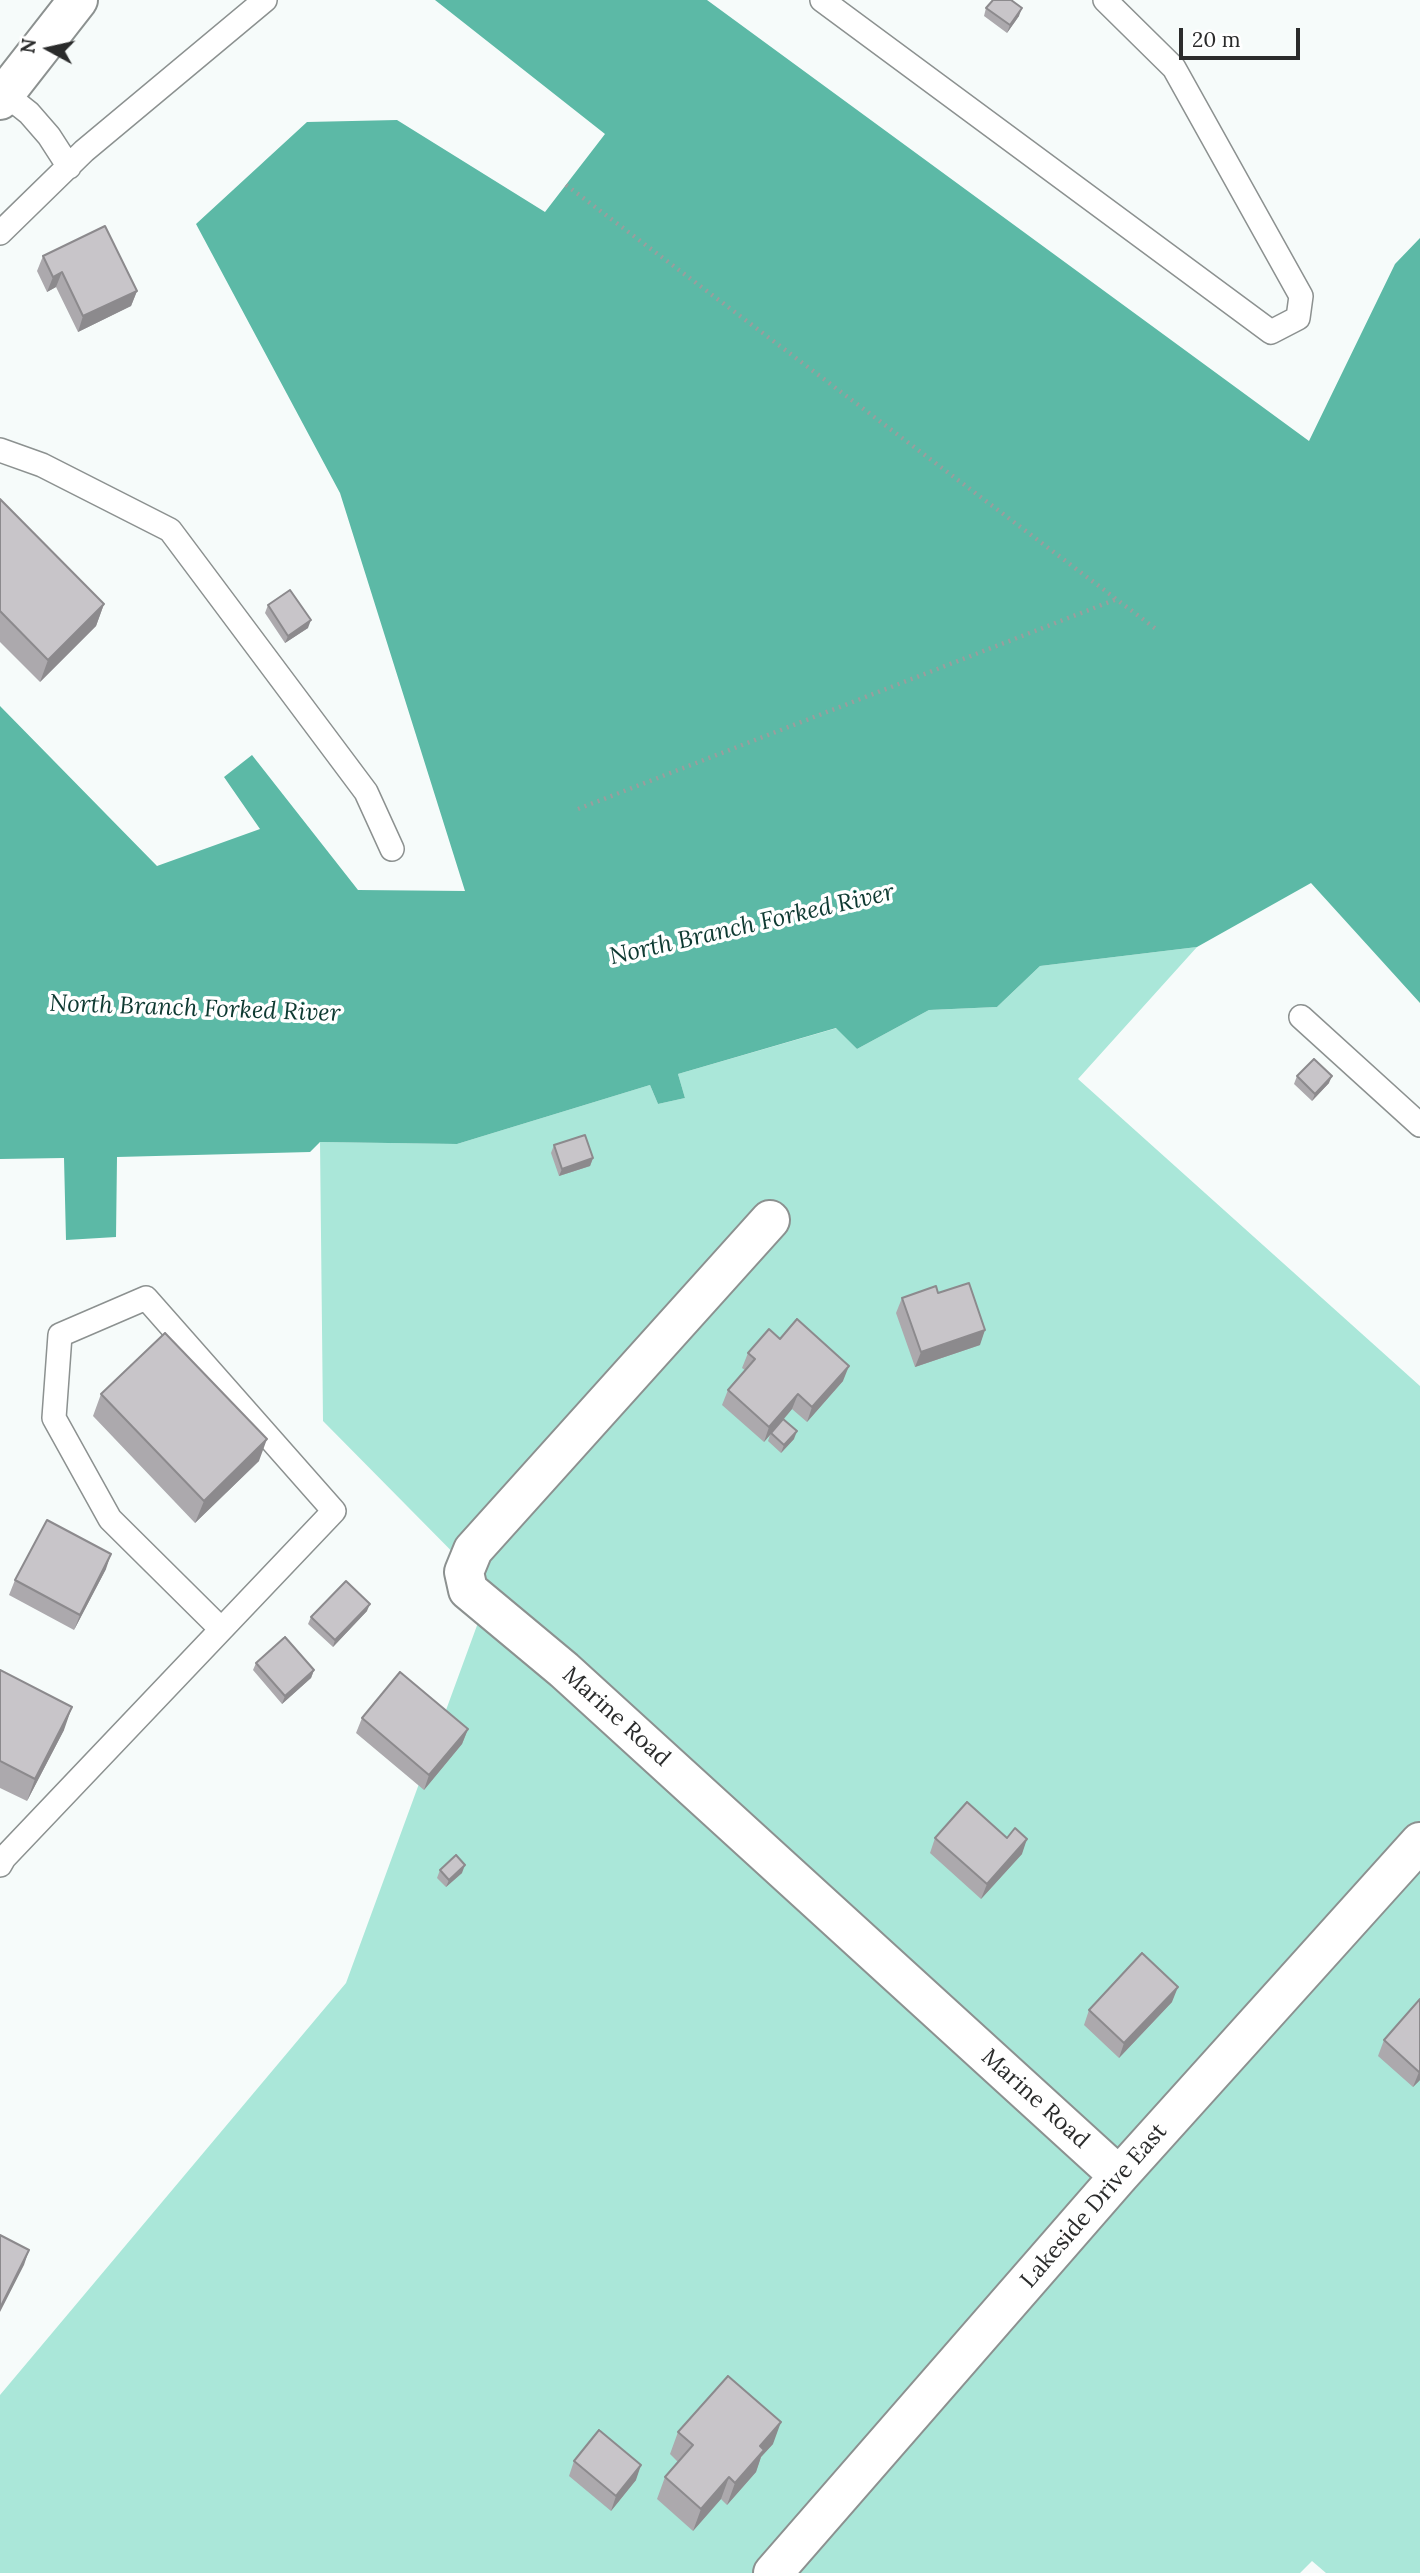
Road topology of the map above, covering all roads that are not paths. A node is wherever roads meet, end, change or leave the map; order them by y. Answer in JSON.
{"nodes":[{"id":1,"x":78,"y":0,"type":"edge"},
{"id":2,"x":265,"y":0,"type":"edge"},
{"id":3,"x":822,"y":0,"type":"edge"},
{"id":4,"x":1105,"y":0,"type":"edge"},
{"id":5,"x":2,"y":97,"type":"edge"},
{"id":6,"x":69,"y":166,"type":"junction"},
{"id":7,"x":0,"y":233,"type":"edge"},
{"id":8,"x":0,"y":450,"type":"edge"},
{"id":9,"x":392,"y":849,"type":"dead end"},
{"id":10,"x":1301,"y":1017,"type":"dead end"},
{"id":11,"x":1420,"y":1125,"type":"edge"},
{"id":12,"x":770,"y":1220,"type":"dead end"},
{"id":13,"x":220,"y":1628,"type":"junction"},
{"id":14,"x":1420,"y":1842,"type":"edge"},
{"id":15,"x":1,"y":1860,"type":"edge"},
{"id":16,"x":1119,"y":2176,"type":"junction"},
{"id":17,"x":773,"y":2573,"type":"edge"}],
"edges":[{"from":1,"to":5,"type":"street"},
{"from":2,"to":6,"type":"lane"},
{"from":3,"to":4,"type":"lane"},
{"from":5,"to":6,"type":"lane"},
{"from":6,"to":7,"type":"lane"},
{"from":8,"to":9,"type":"lane"},
{"from":10,"to":11,"type":"lane"},
{"from":12,"to":16,"type":"street","name":"Marine Road"},
{"from":13,"to":13,"type":"lane"},
{"from":13,"to":15,"type":"lane"},
{"from":14,"to":16,"type":"street","name":"Lakeside Drive East"},
{"from":16,"to":17,"type":"street","name":"Lakeside Drive East"}]}
